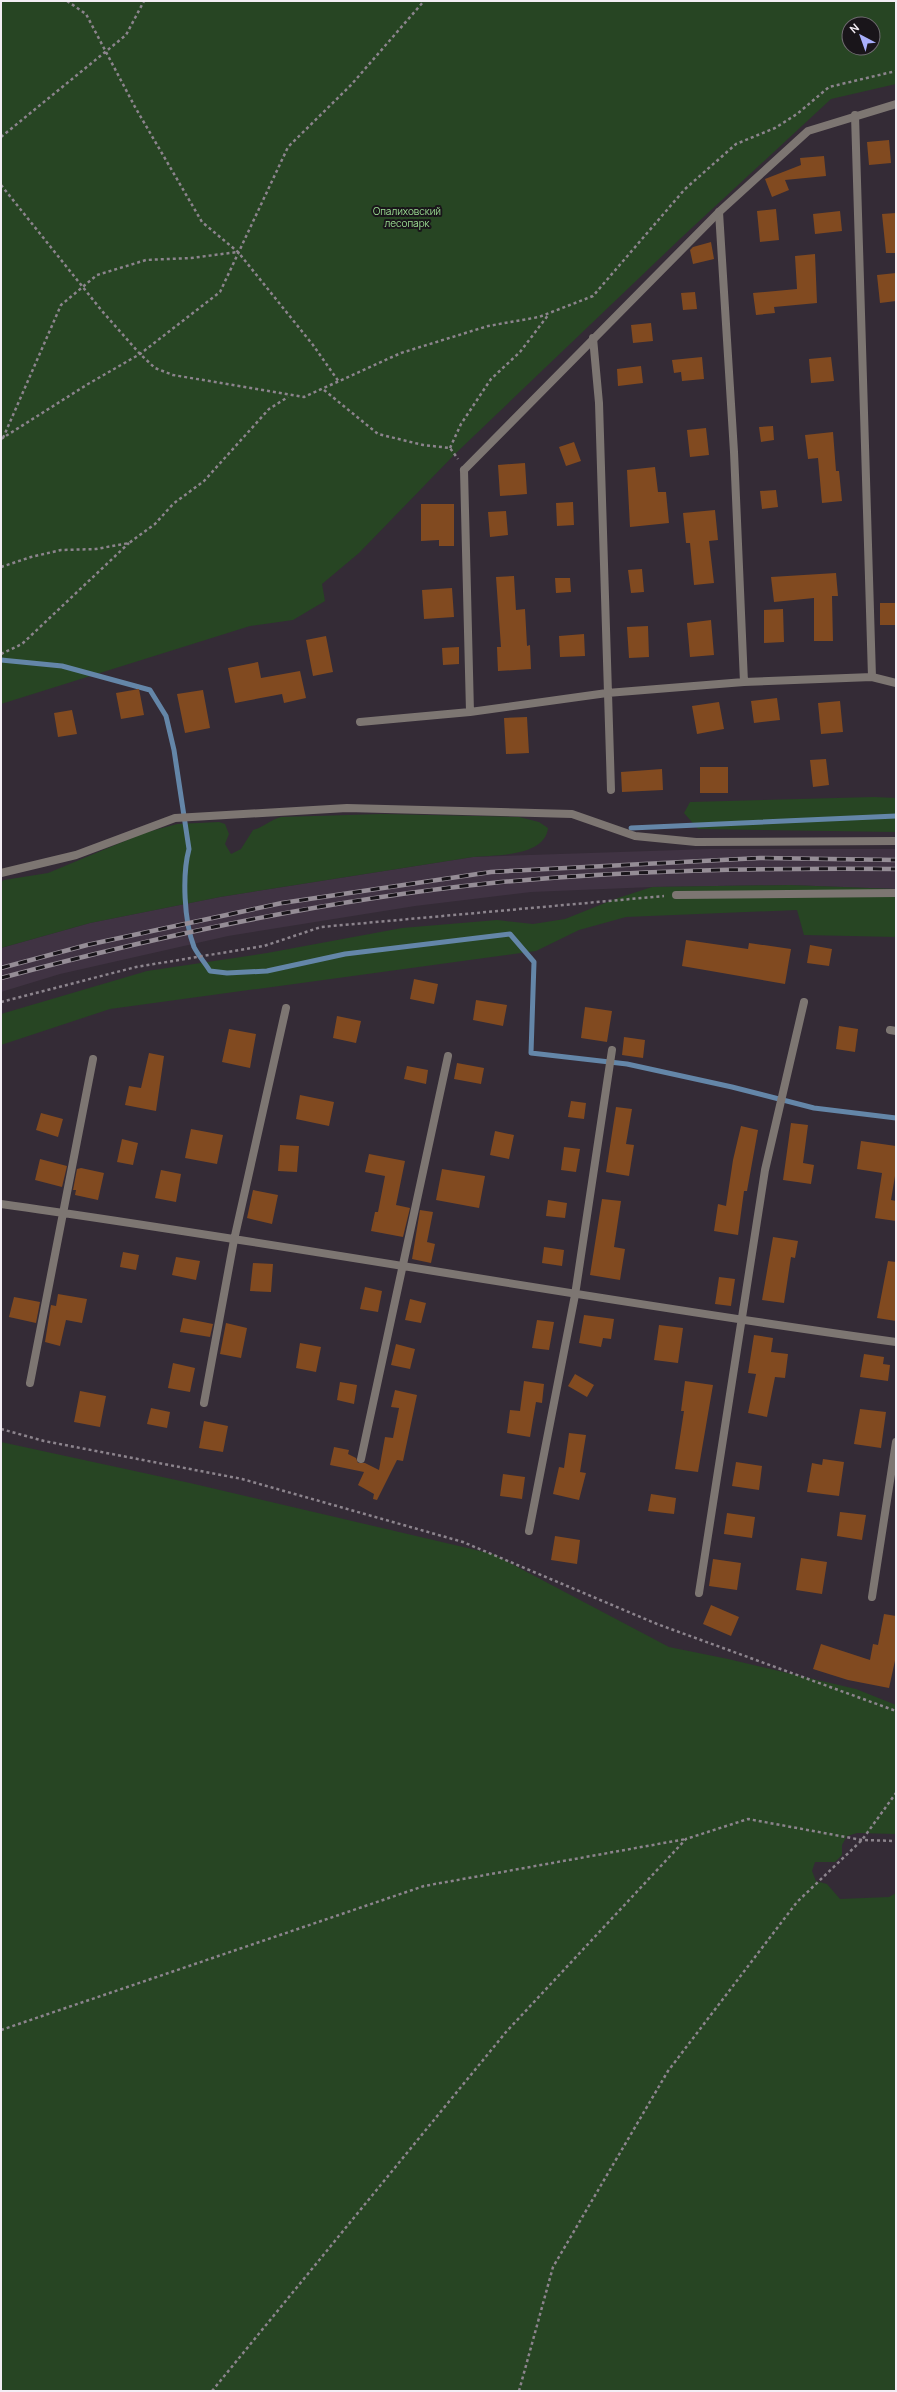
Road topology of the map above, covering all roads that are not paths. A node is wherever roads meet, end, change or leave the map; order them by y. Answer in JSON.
{"nodes":[{"id":1,"x":896,"y":104,"type":"edge"},
{"id":2,"x":855,"y":115,"type":"junction"},
{"id":3,"x":719,"y":212,"type":"junction"},
{"id":4,"x":593,"y":338,"type":"junction"},
{"id":5,"x":872,"y":677,"type":"junction"},
{"id":6,"x":744,"y":682,"type":"junction"},
{"id":7,"x":896,"y":683,"type":"edge"},
{"id":8,"x":607,"y":693,"type":"junction"},
{"id":9,"x":470,"y":712,"type":"junction"},
{"id":10,"x":360,"y":722,"type":"dead end"},
{"id":11,"x":611,"y":790,"type":"dead end"},
{"id":12,"x":896,"y":841,"type":"edge"},
{"id":13,"x":1,"y":873,"type":"edge"},
{"id":14,"x":896,"y":893,"type":"edge"},
{"id":15,"x":676,"y":895,"type":"road end"},
{"id":16,"x":804,"y":1002,"type":"dead end"},
{"id":17,"x":286,"y":1008,"type":"dead end"},
{"id":18,"x":612,"y":1050,"type":"dead end"},
{"id":19,"x":448,"y":1056,"type":"dead end"},
{"id":20,"x":93,"y":1059,"type":"dead end"},
{"id":21,"x":1,"y":1204,"type":"edge"},
{"id":22,"x":64,"y":1213,"type":"junction"},
{"id":23,"x":234,"y":1240,"type":"junction"},
{"id":24,"x":403,"y":1266,"type":"junction"},
{"id":25,"x":575,"y":1294,"type":"junction"},
{"id":26,"x":740,"y":1321,"type":"junction"},
{"id":27,"x":896,"y":1342,"type":"edge"},
{"id":28,"x":30,"y":1383,"type":"dead end"},
{"id":29,"x":204,"y":1403,"type":"dead end"},
{"id":30,"x":896,"y":1442,"type":"edge"},
{"id":31,"x":361,"y":1459,"type":"dead end"},
{"id":32,"x":529,"y":1531,"type":"dead end"},
{"id":33,"x":699,"y":1593,"type":"dead end"},
{"id":34,"x":872,"y":1597,"type":"dead end"}],
"edges":[{"from":1,"to":2,"type":"street"},
{"from":2,"to":3,"type":"street"},
{"from":2,"to":5,"type":"street"},
{"from":3,"to":4,"type":"street"},
{"from":3,"to":6,"type":"street"},
{"from":4,"to":8,"type":"street"},
{"from":4,"to":9,"type":"street"},
{"from":5,"to":6,"type":"street"},
{"from":5,"to":7,"type":"street"},
{"from":6,"to":8,"type":"street"},
{"from":8,"to":9,"type":"street"},
{"from":8,"to":11,"type":"street"},
{"from":9,"to":10,"type":"street"},
{"from":12,"to":13,"type":"street"},
{"from":14,"to":15,"type":"street"},
{"from":16,"to":26,"type":"street"},
{"from":17,"to":23,"type":"street"},
{"from":18,"to":25,"type":"street"},
{"from":19,"to":24,"type":"street"},
{"from":20,"to":22,"type":"street"},
{"from":21,"to":22,"type":"street"},
{"from":22,"to":23,"type":"street"},
{"from":22,"to":28,"type":"street"},
{"from":23,"to":24,"type":"street"},
{"from":23,"to":29,"type":"street"},
{"from":24,"to":25,"type":"street"},
{"from":24,"to":31,"type":"street"},
{"from":25,"to":26,"type":"street"},
{"from":25,"to":32,"type":"street"},
{"from":26,"to":27,"type":"street"},
{"from":26,"to":33,"type":"street"},
{"from":30,"to":34,"type":"street"}]}
